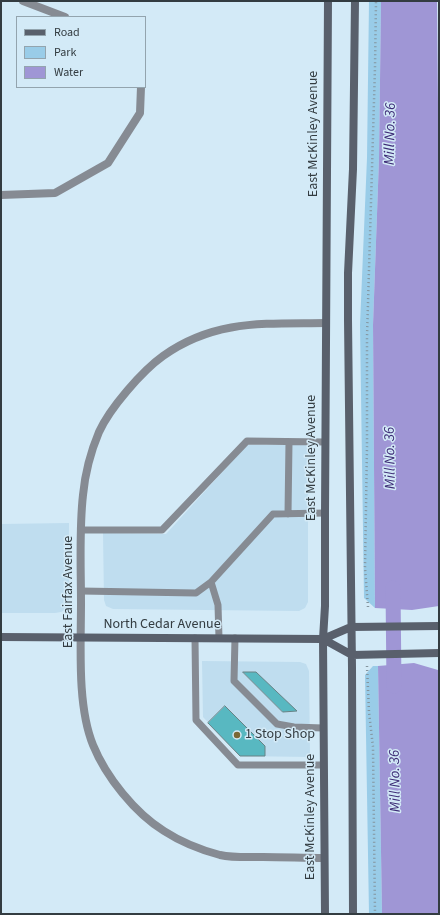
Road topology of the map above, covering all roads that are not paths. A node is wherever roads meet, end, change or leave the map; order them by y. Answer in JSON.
{"nodes":[{"id":1,"x":23,"y":1,"type":"edge"},
{"id":2,"x":328,"y":1,"type":"edge"},
{"id":3,"x":355,"y":1,"type":"edge"},
{"id":4,"x":62,"y":16,"type":"edge"},
{"id":5,"x":141,"y":88,"type":"edge"},
{"id":6,"x":1,"y":195,"type":"edge"},
{"id":7,"x":326,"y":323,"type":"junction"},
{"id":8,"x":289,"y":442,"type":"junction"},
{"id":9,"x":326,"y":442,"type":"junction"},
{"id":10,"x":324,"y":513,"type":"junction"},
{"id":11,"x":288,"y":514,"type":"junction"},
{"id":12,"x":82,"y":530,"type":"junction"},
{"id":13,"x":211,"y":582,"type":"junction"},
{"id":14,"x":81,"y":591,"type":"junction"},
{"id":15,"x":436,"y":626,"type":"edge"},
{"id":16,"x":351,"y":627,"type":"junction"},
{"id":17,"x":1,"y":637,"type":"edge"},
{"id":18,"x":81,"y":638,"type":"junction"},
{"id":19,"x":195,"y":638,"type":"junction"},
{"id":20,"x":219,"y":638,"type":"junction"},
{"id":21,"x":235,"y":638,"type":"junction"},
{"id":22,"x":323,"y":639,"type":"junction"},
{"id":23,"x":436,"y":654,"type":"edge"},
{"id":24,"x":352,"y":655,"type":"junction"},
{"id":25,"x":323,"y":728,"type":"junction"},
{"id":26,"x":323,"y":765,"type":"junction"},
{"id":27,"x":324,"y":858,"type":"junction"},
{"id":28,"x":325,"y":914,"type":"edge"},
{"id":29,"x":353,"y":914,"type":"edge"}],
"edges":[{"from":1,"to":4,"type":"street"},
{"from":2,"to":7,"type":"main road","name":"East McKinley Avenue"},
{"from":3,"to":16,"type":"main road"},
{"from":5,"to":6,"type":"street"},
{"from":7,"to":9,"type":"main road","name":"East McKinley Avenue"},
{"from":7,"to":12,"type":"street","name":"East Fairfax Avenue"},
{"from":8,"to":9,"type":"lane"},
{"from":8,"to":11,"type":"lane"},
{"from":8,"to":12,"type":"lane"},
{"from":9,"to":10,"type":"main road","name":"East McKinley Avenue"},
{"from":10,"to":11,"type":"lane"},
{"from":10,"to":22,"type":"main road","name":"East McKinley Avenue"},
{"from":11,"to":13,"type":"lane"},
{"from":12,"to":14,"type":"street","name":"East Fairfax Avenue"},
{"from":13,"to":14,"type":"lane"},
{"from":13,"to":20,"type":"lane"},
{"from":14,"to":18,"type":"street","name":"East Fairfax Avenue"},
{"from":15,"to":16,"type":"main road","name":"North Cedar Avenue"},
{"from":16,"to":22,"type":"main road","name":"North Cedar Avenue"},
{"from":16,"to":24,"type":"main road"},
{"from":17,"to":18,"type":"main road","name":"North Cedar Avenue"},
{"from":18,"to":19,"type":"main road","name":"North Cedar Avenue"},
{"from":18,"to":27,"type":"street","name":"East Fairfax Avenue"},
{"from":19,"to":20,"type":"main road","name":"North Cedar Avenue"},
{"from":19,"to":26,"type":"lane"},
{"from":20,"to":21,"type":"main road","name":"North Cedar Avenue"},
{"from":21,"to":22,"type":"main road","name":"North Cedar Avenue"},
{"from":21,"to":25,"type":"lane"},
{"from":22,"to":24,"type":"main road","name":"North Cedar Avenue"},
{"from":22,"to":25,"type":"main road","name":"East McKinley Avenue"},
{"from":23,"to":24,"type":"main road"},
{"from":24,"to":29,"type":"main road"},
{"from":25,"to":26,"type":"main road","name":"East McKinley Avenue"},
{"from":26,"to":27,"type":"main road","name":"East McKinley Avenue"},
{"from":27,"to":28,"type":"main road","name":"East McKinley Avenue"}]}
